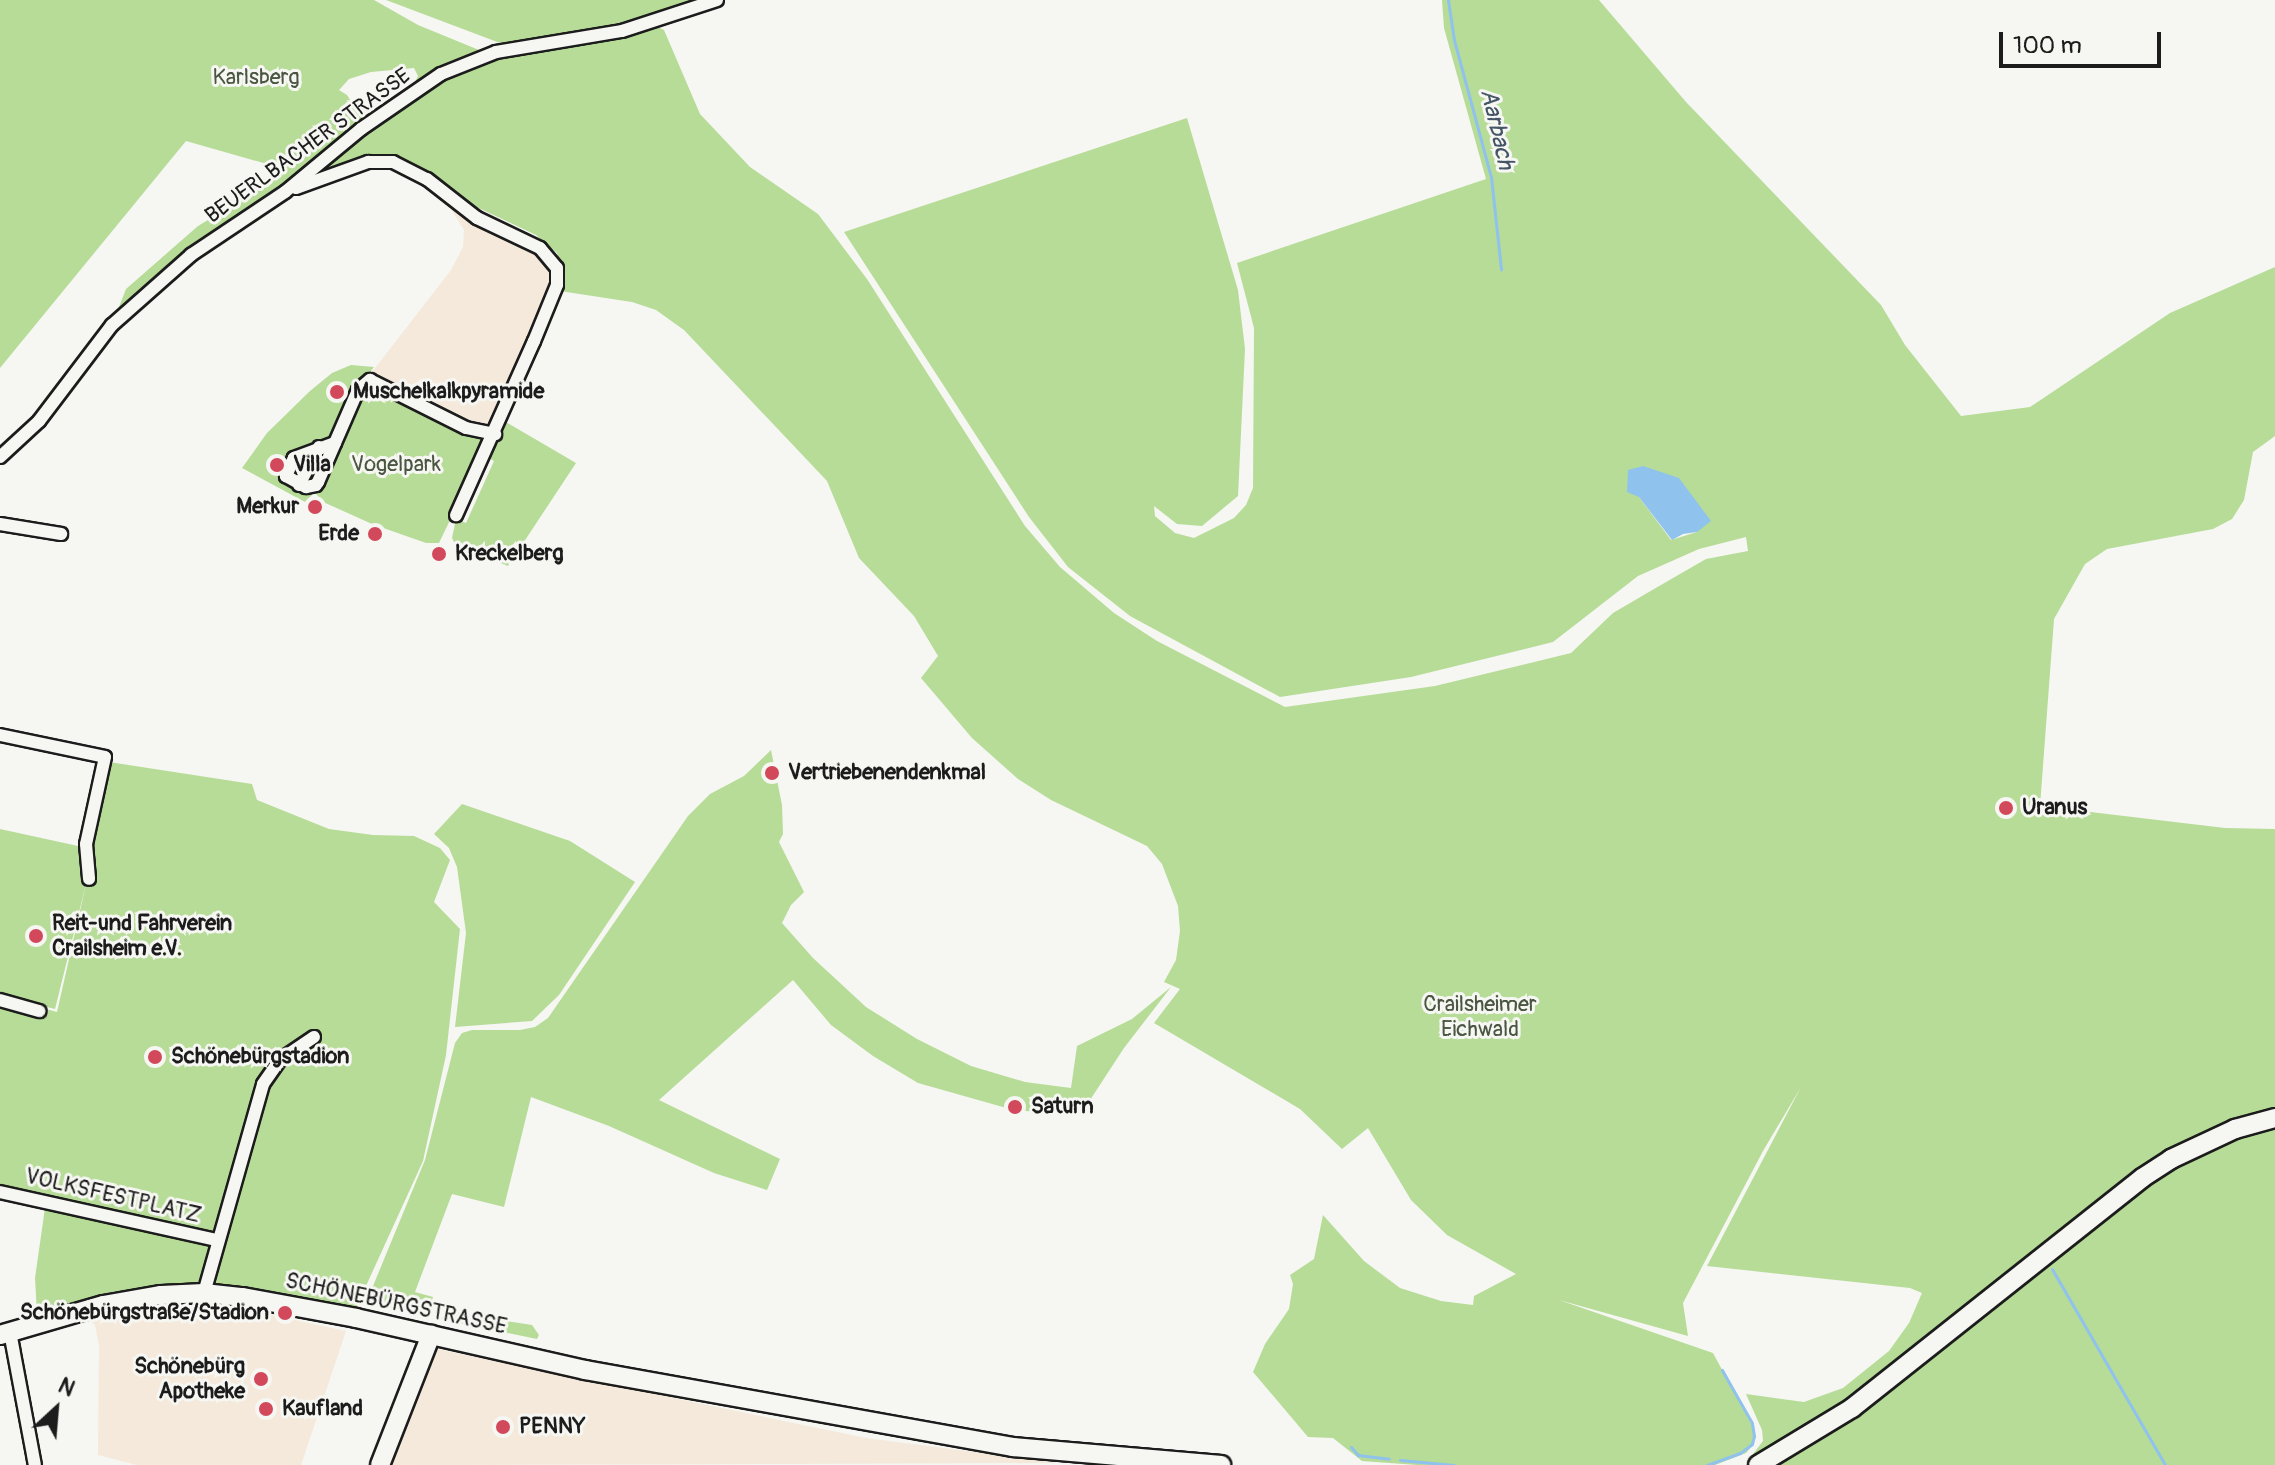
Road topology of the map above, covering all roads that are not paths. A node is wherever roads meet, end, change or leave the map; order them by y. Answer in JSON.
{"nodes":[{"id":1,"x":717,"y":0,"type":"edge"},
{"id":2,"x":285,"y":192,"type":"junction"},
{"id":3,"x":495,"y":434,"type":"junction"},
{"id":4,"x":335,"y":443,"type":"junction"},
{"id":5,"x":0,"y":457,"type":"edge"},
{"id":6,"x":456,"y":515,"type":"dead end"},
{"id":7,"x":0,"y":524,"type":"edge"},
{"id":8,"x":61,"y":534,"type":"dead end"},
{"id":9,"x":0,"y":735,"type":"edge"},
{"id":10,"x":89,"y":879,"type":"dead end"},
{"id":11,"x":0,"y":1000,"type":"edge"},
{"id":12,"x":39,"y":1011,"type":"dead end"},
{"id":13,"x":314,"y":1037,"type":"dead end"},
{"id":14,"x":2275,"y":1118,"type":"edge"},
{"id":15,"x":0,"y":1192,"type":"edge"},
{"id":16,"x":217,"y":1240,"type":"junction"},
{"id":17,"x":204,"y":1293,"type":"junction"},
{"id":18,"x":5,"y":1333,"type":"edge"},
{"id":19,"x":431,"y":1335,"type":"junction"},
{"id":20,"x":35,"y":1465,"type":"edge"},
{"id":21,"x":380,"y":1465,"type":"edge"},
{"id":22,"x":1221,"y":1465,"type":"edge"},
{"id":23,"x":1758,"y":1465,"type":"edge"}],
"edges":[{"from":1,"to":2,"type":"street","name":"BEUERLBACHER STRASSE"},
{"from":2,"to":3,"type":"street"},
{"from":2,"to":5,"type":"street","name":"BEUERLBACHER STRASSE"},
{"from":3,"to":4,"type":"street"},
{"from":3,"to":6,"type":"street"},
{"from":4,"to":4,"type":"street"},
{"from":7,"to":8,"type":"street"},
{"from":9,"to":10,"type":"street"},
{"from":11,"to":12,"type":"street"},
{"from":13,"to":16,"type":"street"},
{"from":14,"to":23,"type":"main road"},
{"from":15,"to":16,"type":"street","name":"VOLKSFESTPLATZ"},
{"from":16,"to":17,"type":"street"},
{"from":17,"to":18,"type":"main road","name":"SCHÖNEBÜRGSTRASSE"},
{"from":17,"to":19,"type":"main road","name":"SCHÖNEBÜRGSTRASSE"},
{"from":18,"to":20,"type":"street"},
{"from":19,"to":21,"type":"main road"},
{"from":19,"to":22,"type":"main road","name":"SCHÖNEBÜRGSTRASSE"}]}
